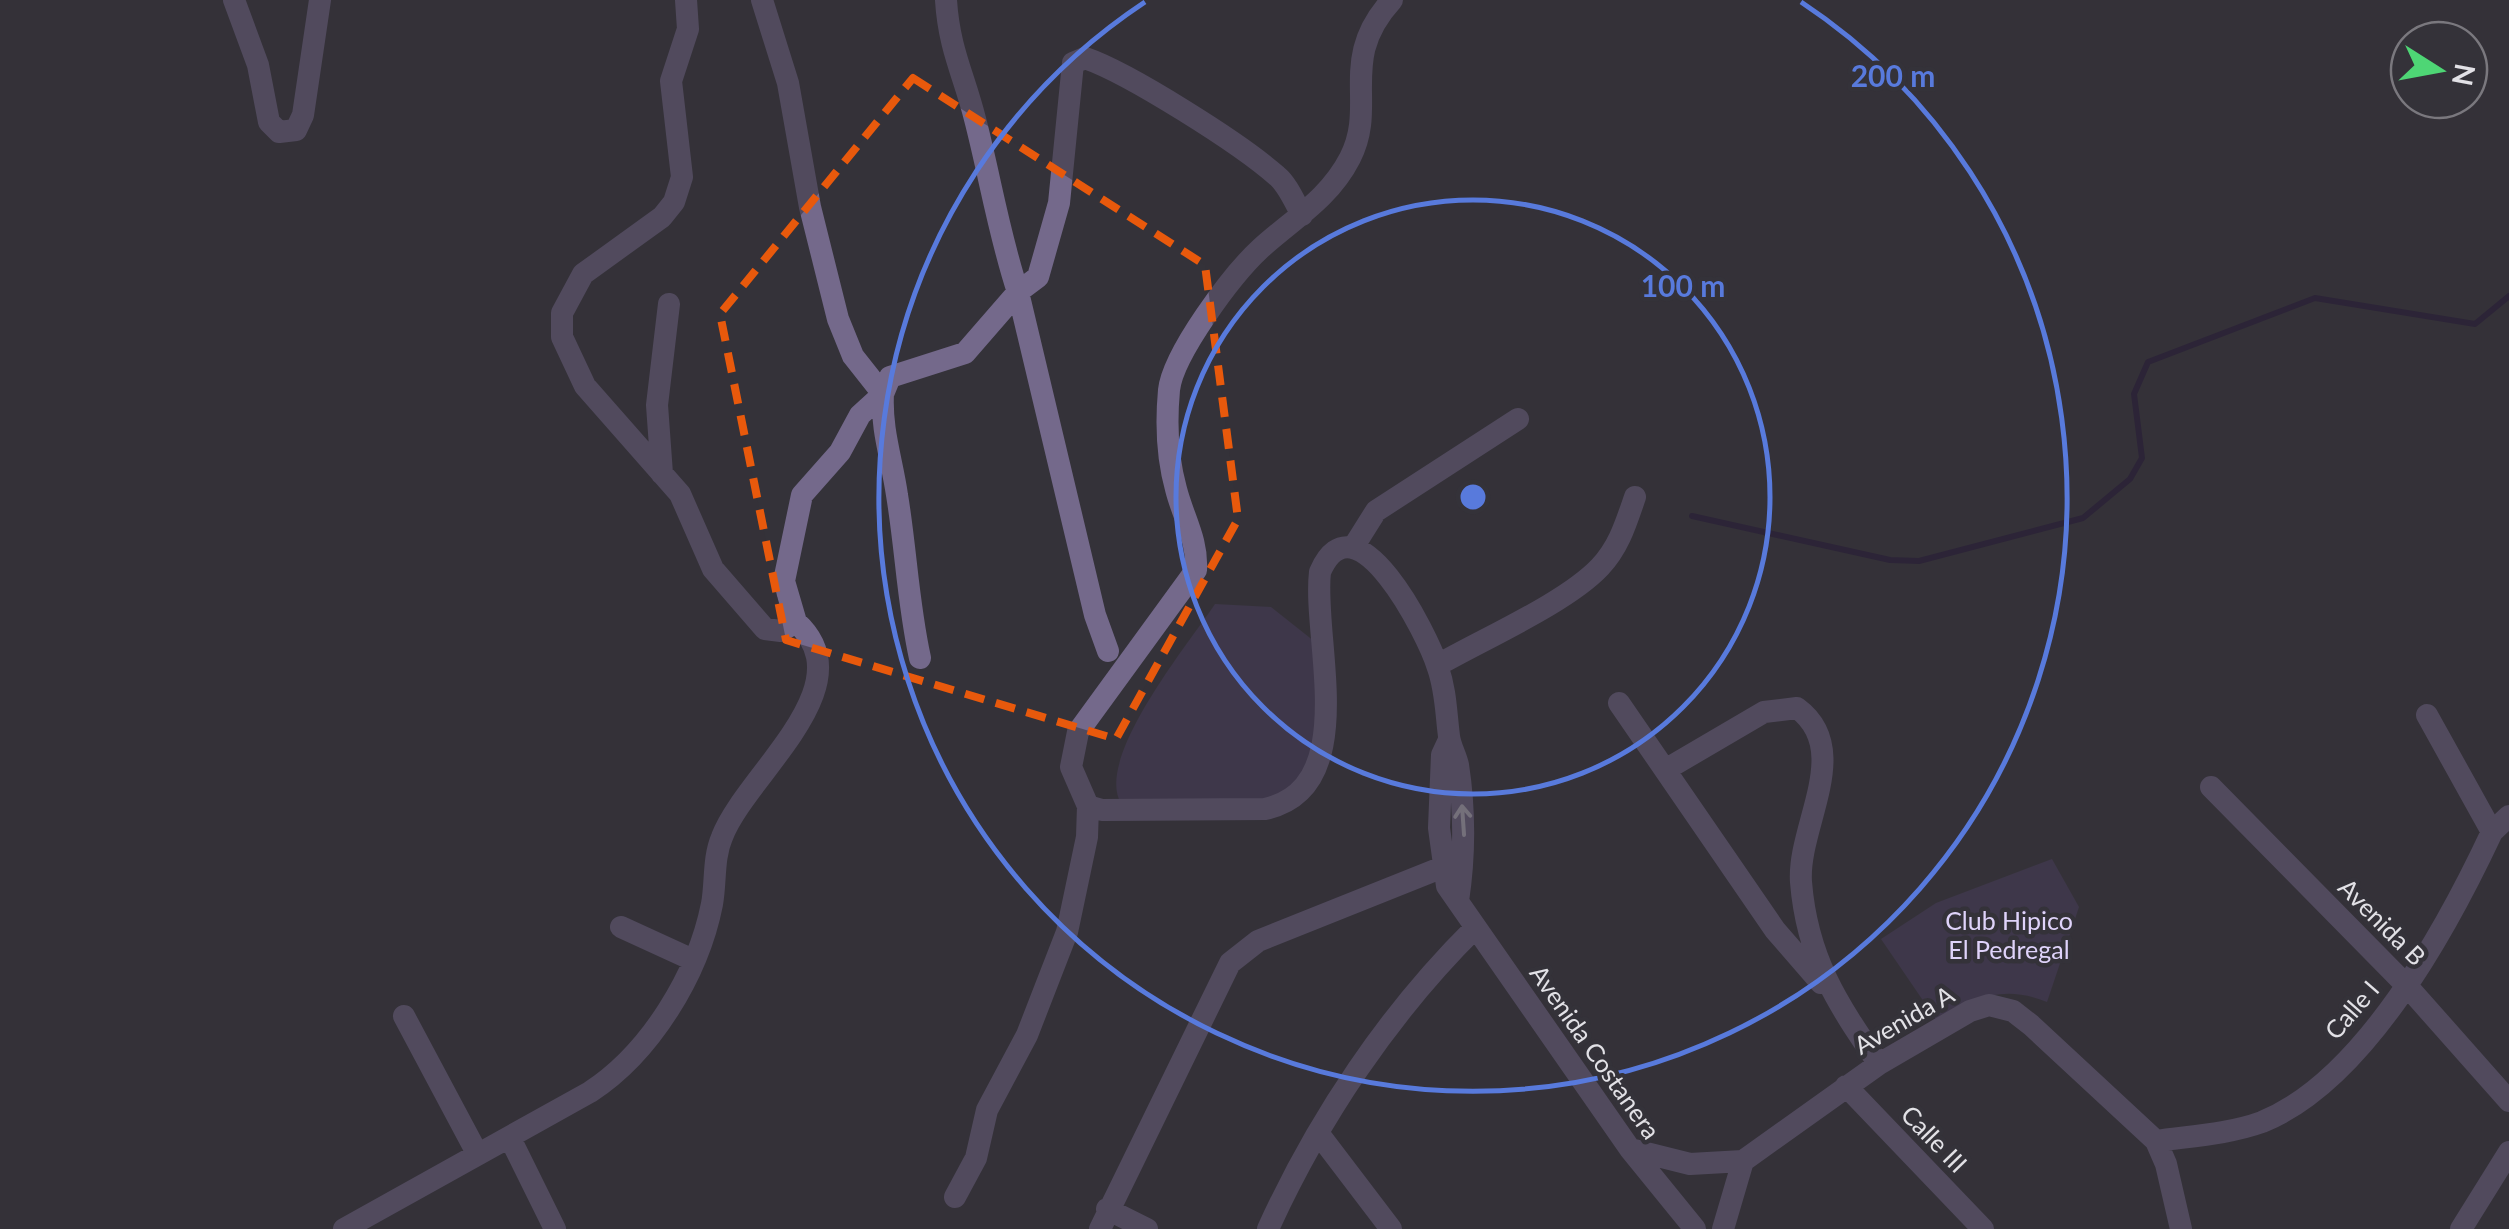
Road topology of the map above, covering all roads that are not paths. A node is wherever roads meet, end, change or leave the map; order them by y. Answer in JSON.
{"nodes":[{"id":1,"x":234,"y":0,"type":"edge"},
{"id":2,"x":320,"y":0,"type":"edge"},
{"id":3,"x":686,"y":0,"type":"edge"},
{"id":4,"x":762,"y":0,"type":"edge"},
{"id":5,"x":946,"y":0,"type":"edge"},
{"id":6,"x":1392,"y":0,"type":"edge"},
{"id":7,"x":1302,"y":215,"type":"junction"},
{"id":8,"x":1018,"y":292,"type":"junction"},
{"id":9,"x":669,"y":304,"type":"dead end"},
{"id":10,"x":883,"y":394,"type":"junction"},
{"id":11,"x":1518,"y":419,"type":"dead end"},
{"id":12,"x":662,"y":474,"type":"junction"},
{"id":13,"x":1635,"y":497,"type":"dead end"},
{"id":14,"x":1354,"y":546,"type":"junction"},
{"id":15,"x":796,"y":622,"type":"junction"},
{"id":16,"x":1108,"y":651,"type":"dead end"},
{"id":17,"x":920,"y":658,"type":"dead end"},
{"id":18,"x":1438,"y":665,"type":"junction"},
{"id":19,"x":1619,"y":702,"type":"dead end"},
{"id":20,"x":2427,"y":715,"type":"dead end"},
{"id":21,"x":1449,"y":740,"type":"junction"},
{"id":22,"x":1665,"y":770,"type":"junction"},
{"id":23,"x":2210,"y":787,"type":"dead end"},
{"id":24,"x":1088,"y":806,"type":"junction"},
{"id":25,"x":2500,"y":824,"type":"edge"},
{"id":26,"x":1443,"y":866,"type":"junction"},
{"id":27,"x":1458,"y":901,"type":"junction"},
{"id":28,"x":621,"y":927,"type":"dead end"},
{"id":29,"x":1476,"y":928,"type":"junction"},
{"id":30,"x":693,"y":960,"type":"junction"},
{"id":31,"x":2408,"y":987,"type":"junction"},
{"id":32,"x":1828,"y":989,"type":"junction"},
{"id":33,"x":404,"y":1016,"type":"dead end"},
{"id":34,"x":1879,"y":1064,"type":"junction"},
{"id":35,"x":1846,"y":1086,"type":"junction"},
{"id":36,"x":2509,"y":1101,"type":"edge"},
{"id":37,"x":1318,"y":1133,"type":"junction"},
{"id":38,"x":511,"y":1140,"type":"junction"},
{"id":39,"x":2156,"y":1141,"type":"junction"},
{"id":40,"x":1630,"y":1149,"type":"junction"},
{"id":41,"x":2509,"y":1152,"type":"edge"},
{"id":42,"x":477,"y":1153,"type":"junction"},
{"id":43,"x":1743,"y":1161,"type":"junction"},
{"id":44,"x":955,"y":1197,"type":"dead end"},
{"id":45,"x":1103,"y":1219,"type":"edge"},
{"id":46,"x":344,"y":1229,"type":"edge"},
{"id":47,"x":555,"y":1229,"type":"edge"},
{"id":48,"x":1147,"y":1229,"type":"edge"},
{"id":49,"x":1268,"y":1229,"type":"edge"},
{"id":50,"x":1391,"y":1229,"type":"edge"},
{"id":51,"x":1695,"y":1229,"type":"edge"},
{"id":52,"x":1723,"y":1229,"type":"edge"},
{"id":53,"x":1983,"y":1229,"type":"edge"},
{"id":54,"x":2180,"y":1229,"type":"edge"},
{"id":55,"x":2461,"y":1229,"type":"edge"}],
"edges":[{"from":1,"to":2,"type":"street"},
{"from":3,"to":12,"type":"street"},
{"from":4,"to":10,"type":"street"},
{"from":5,"to":8,"type":"street"},
{"from":6,"to":7,"type":"street"},
{"from":7,"to":8,"type":"street"},
{"from":7,"to":24,"type":"street"},
{"from":8,"to":10,"type":"street"},
{"from":8,"to":16,"type":"street"},
{"from":9,"to":12,"type":"street"},
{"from":10,"to":15,"type":"street"},
{"from":10,"to":17,"type":"street"},
{"from":11,"to":14,"type":"street"},
{"from":12,"to":15,"type":"street"},
{"from":13,"to":18,"type":"street"},
{"from":14,"to":18,"type":"street"},
{"from":14,"to":24,"type":"street"},
{"from":15,"to":30,"type":"street"},
{"from":18,"to":21,"type":"street"},
{"from":19,"to":22,"type":"street"},
{"from":20,"to":25,"type":"street"},
{"from":21,"to":26,"type":"street"},
{"from":27,"to":21,"type":"street","one_way":true},
{"from":22,"to":32,"type":"street"},
{"from":22,"to":32,"type":"street"},
{"from":23,"to":31,"type":"street","name":"Avenida B"},
{"from":24,"to":44,"type":"street"},
{"from":25,"to":31,"type":"street","name":"Calle I"},
{"from":26,"to":27,"type":"street","name":"Avenida Costanera"},
{"from":26,"to":45,"type":"street"},
{"from":27,"to":29,"type":"street","name":"Avenida Costanera"},
{"from":28,"to":30,"type":"street"},
{"from":29,"to":37,"type":"street"},
{"from":29,"to":40,"type":"street","name":"Avenida Costanera"},
{"from":30,"to":38,"type":"street"},
{"from":31,"to":36,"type":"street","name":"Avenida B"},
{"from":31,"to":39,"type":"street","name":"Calle I"},
{"from":32,"to":34,"type":"street"},
{"from":33,"to":42,"type":"street"},
{"from":34,"to":35,"type":"street","name":"Avenida A"},
{"from":34,"to":39,"type":"street","name":"Avenida A"},
{"from":35,"to":43,"type":"street","name":"Avenida A"},
{"from":35,"to":53,"type":"street","name":"Calle III"},
{"from":37,"to":49,"type":"street"},
{"from":37,"to":50,"type":"street"},
{"from":38,"to":42,"type":"street"},
{"from":38,"to":47,"type":"street"},
{"from":39,"to":54,"type":"street","name":"Avenida A"},
{"from":40,"to":43,"type":"street"},
{"from":40,"to":51,"type":"street","name":"Avenida Costanera"},
{"from":41,"to":55,"type":"street"},
{"from":42,"to":46,"type":"street"},
{"from":43,"to":52,"type":"street"},
{"from":45,"to":48,"type":"street"}]}
